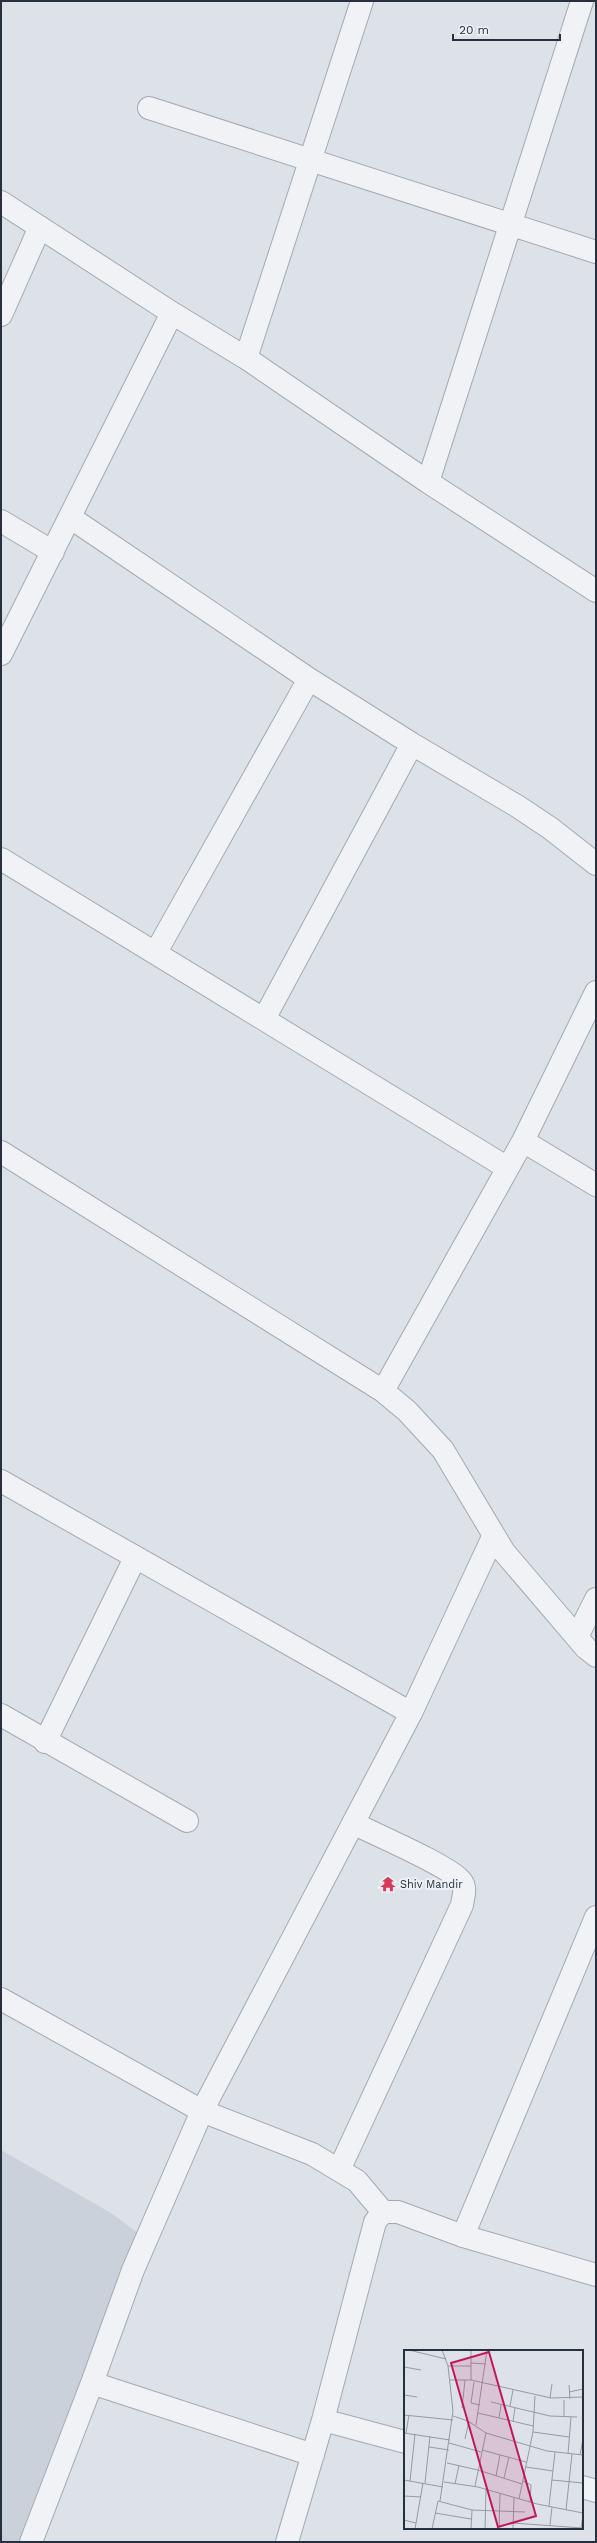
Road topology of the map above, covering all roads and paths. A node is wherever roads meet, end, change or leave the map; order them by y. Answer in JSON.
{"nodes":[{"id":1,"x":362,"y":1,"type":"edge"},
{"id":2,"x":582,"y":1,"type":"edge"},
{"id":3,"x":149,"y":108,"type":"dead end"},
{"id":4,"x":311,"y":159,"type":"junction"},
{"id":5,"x":1,"y":202,"type":"edge"},
{"id":6,"x":511,"y":226,"type":"junction"},
{"id":7,"x":40,"y":228,"type":"junction"},
{"id":8,"x":596,"y":252,"type":"edge"},
{"id":9,"x":172,"y":313,"type":"junction"},
{"id":10,"x":1,"y":315,"type":"edge"},
{"id":11,"x":246,"y":358,"type":"junction"},
{"id":12,"x":428,"y":482,"type":"junction"},
{"id":13,"x":71,"y":518,"type":"junction"},
{"id":14,"x":1,"y":521,"type":"edge"},
{"id":15,"x":53,"y":552,"type":"junction"},
{"id":16,"x":596,"y":591,"type":"edge"},
{"id":17,"x":1,"y":654,"type":"edge"},
{"id":18,"x":309,"y":679,"type":"junction"},
{"id":19,"x":412,"y":744,"type":"junction"},
{"id":20,"x":1,"y":859,"type":"edge"},
{"id":21,"x":596,"y":864,"type":"edge"},
{"id":22,"x":156,"y":952,"type":"junction"},
{"id":23,"x":596,"y":992,"type":"edge"},
{"id":24,"x":264,"y":1019,"type":"junction"},
{"id":25,"x":523,"y":1141,"type":"junction"},
{"id":26,"x":1,"y":1152,"type":"edge"},
{"id":27,"x":506,"y":1167,"type":"junction"},
{"id":28,"x":596,"y":1185,"type":"edge"},
{"id":29,"x":383,"y":1392,"type":"junction"},
{"id":30,"x":1,"y":1481,"type":"edge"},
{"id":31,"x":494,"y":1537,"type":"junction"},
{"id":32,"x":135,"y":1558,"type":"junction"},
{"id":33,"x":596,"y":1599,"type":"edge"},
{"id":34,"x":577,"y":1637,"type":"junction"},
{"id":35,"x":596,"y":1656,"type":"edge"},
{"id":36,"x":411,"y":1712,"type":"junction"},
{"id":37,"x":1,"y":1715,"type":"edge"},
{"id":38,"x":45,"y":1742,"type":"junction"},
{"id":39,"x":187,"y":1821,"type":"dead end"},
{"id":40,"x":353,"y":1823,"type":"junction"},
{"id":41,"x":596,"y":1916,"type":"edge"},
{"id":42,"x":1,"y":1999,"type":"edge"},
{"id":43,"x":202,"y":2111,"type":"junction"},
{"id":44,"x":340,"y":2170,"type":"junction"},
{"id":45,"x":383,"y":2212,"type":"junction"},
{"id":46,"x":463,"y":2236,"type":"junction"},
{"id":47,"x":596,"y":2275,"type":"edge"},
{"id":48,"x":92,"y":2383,"type":"junction"},
{"id":49,"x":323,"y":2420,"type":"junction"},
{"id":50,"x":404,"y":2442,"type":"edge"},
{"id":51,"x":313,"y":2455,"type":"junction"},
{"id":52,"x":583,"y":2487,"type":"edge"},
{"id":53,"x":596,"y":2491,"type":"edge"},
{"id":54,"x":31,"y":2542,"type":"edge"},
{"id":55,"x":287,"y":2542,"type":"edge"}],
"edges":[{"from":1,"to":4,"type":"street"},
{"from":2,"to":6,"type":"street"},
{"from":3,"to":4,"type":"street"},
{"from":4,"to":6,"type":"street"},
{"from":4,"to":11,"type":"street"},
{"from":5,"to":7,"type":"street"},
{"from":6,"to":8,"type":"street"},
{"from":6,"to":12,"type":"street"},
{"from":7,"to":9,"type":"street"},
{"from":7,"to":10,"type":"street"},
{"from":9,"to":11,"type":"street"},
{"from":9,"to":13,"type":"street"},
{"from":11,"to":12,"type":"street"},
{"from":12,"to":16,"type":"street"},
{"from":13,"to":15,"type":"street"},
{"from":13,"to":18,"type":"street"},
{"from":14,"to":15,"type":"street"},
{"from":15,"to":17,"type":"street"},
{"from":18,"to":19,"type":"street"},
{"from":18,"to":22,"type":"street"},
{"from":19,"to":21,"type":"street"},
{"from":19,"to":24,"type":"street"},
{"from":20,"to":22,"type":"street"},
{"from":22,"to":24,"type":"street"},
{"from":23,"to":25,"type":"street"},
{"from":24,"to":27,"type":"street"},
{"from":25,"to":27,"type":"street"},
{"from":25,"to":28,"type":"street"},
{"from":26,"to":29,"type":"street"},
{"from":27,"to":29,"type":"street"},
{"from":29,"to":31,"type":"street"},
{"from":30,"to":32,"type":"street"},
{"from":31,"to":34,"type":"street"},
{"from":31,"to":36,"type":"street"},
{"from":32,"to":36,"type":"street"},
{"from":32,"to":38,"type":"street"},
{"from":33,"to":34,"type":"street"},
{"from":34,"to":35,"type":"street"},
{"from":36,"to":40,"type":"street"},
{"from":37,"to":38,"type":"street"},
{"from":38,"to":39,"type":"street"},
{"from":40,"to":43,"type":"street"},
{"from":40,"to":44,"type":"street"},
{"from":41,"to":46,"type":"street"},
{"from":42,"to":43,"type":"street"},
{"from":43,"to":44,"type":"street"},
{"from":43,"to":48,"type":"street"},
{"from":44,"to":45,"type":"street"},
{"from":45,"to":46,"type":"street"},
{"from":45,"to":49,"type":"street"},
{"from":46,"to":47,"type":"street"},
{"from":48,"to":51,"type":"street"},
{"from":48,"to":54,"type":"street"},
{"from":49,"to":50,"type":"street"},
{"from":49,"to":51,"type":"street"},
{"from":51,"to":55,"type":"street"},
{"from":52,"to":53,"type":"street"}]}
